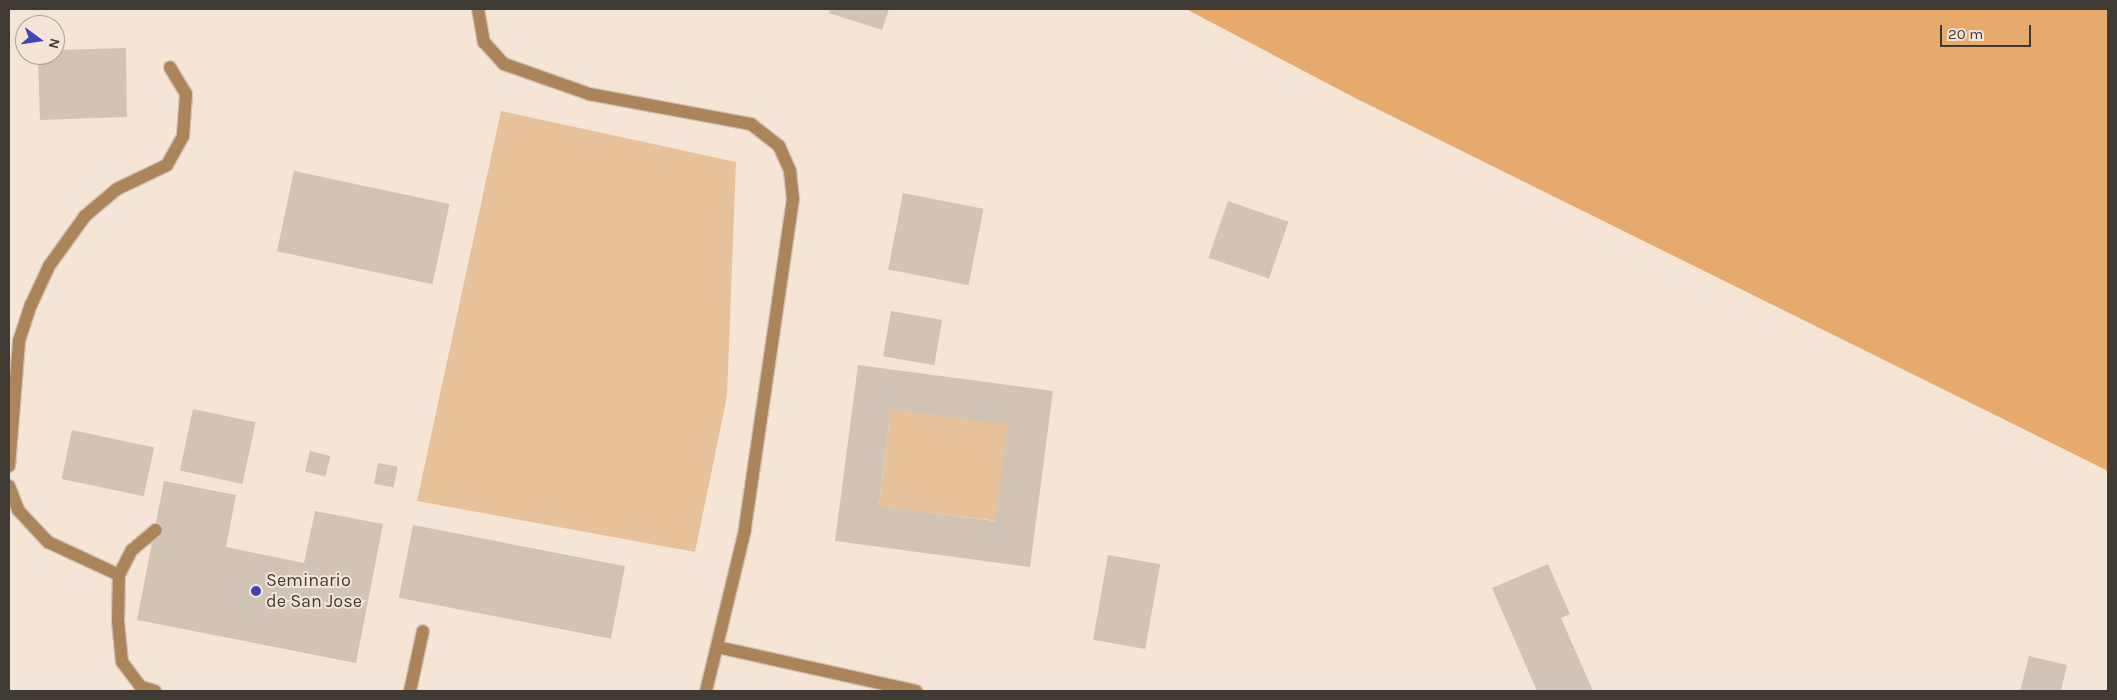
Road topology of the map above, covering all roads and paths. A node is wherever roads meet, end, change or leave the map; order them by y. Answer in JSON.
{"nodes":[{"id":1,"x":478,"y":9,"type":"edge"},
{"id":2,"x":170,"y":67,"type":"dead end"},
{"id":3,"x":9,"y":466,"type":"edge"},
{"id":4,"x":9,"y":486,"type":"edge"},
{"id":5,"x":156,"y":530,"type":"dead end"},
{"id":6,"x":119,"y":575,"type":"junction"},
{"id":7,"x":423,"y":632,"type":"dead end"},
{"id":8,"x":717,"y":647,"type":"junction"},
{"id":9,"x":155,"y":691,"type":"edge"},
{"id":10,"x":410,"y":691,"type":"edge"},
{"id":11,"x":706,"y":691,"type":"edge"},
{"id":12,"x":916,"y":691,"type":"edge"}],
"edges":[{"from":1,"to":8,"type":"street"},
{"from":2,"to":3,"type":"street"},
{"from":4,"to":6,"type":"street"},
{"from":5,"to":6,"type":"street"},
{"from":6,"to":9,"type":"street"},
{"from":7,"to":10,"type":"street"},
{"from":8,"to":11,"type":"street"},
{"from":8,"to":12,"type":"street"}]}
